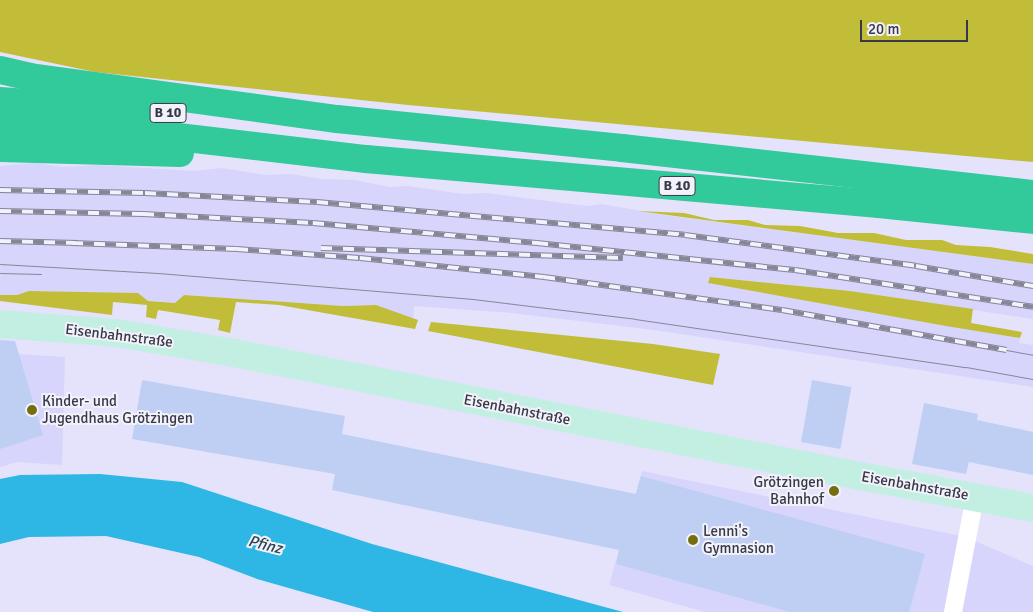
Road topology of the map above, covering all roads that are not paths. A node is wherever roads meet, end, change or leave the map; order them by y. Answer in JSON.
{"nodes":[{"id":1,"x":0,"y":70,"type":"edge"},
{"id":2,"x":0,"y":101,"type":"edge"},
{"id":3,"x":337,"y":119,"type":"junction"},
{"id":4,"x":0,"y":121,"type":"edge"},
{"id":5,"x":0,"y":148,"type":"edge"},
{"id":6,"x":322,"y":154,"type":"junction"},
{"id":7,"x":1033,"y":194,"type":"edge"},
{"id":8,"x":1033,"y":220,"type":"edge"},
{"id":9,"x":0,"y":324,"type":"edge"},
{"id":10,"x":975,"y":497,"type":"junction"},
{"id":11,"x":1033,"y":508,"type":"edge"},
{"id":12,"x":953,"y":612,"type":"edge"}],
"edges":[{"from":1,"to":3,"type":"highway"},
{"from":2,"to":3,"type":"highway","number":"B 10"},
{"from":3,"to":7,"type":"highway","number":"B 10"},
{"from":4,"to":6,"type":"highway","number":"B 10"},
{"from":5,"to":6,"type":"highway"},
{"from":6,"to":8,"type":"highway","number":"B 10"},
{"from":9,"to":10,"type":"street","name":"Eisenbahnstraße"},
{"from":10,"to":11,"type":"street","name":"Eisenbahnstraße"},
{"from":10,"to":12,"type":"lane"}]}
